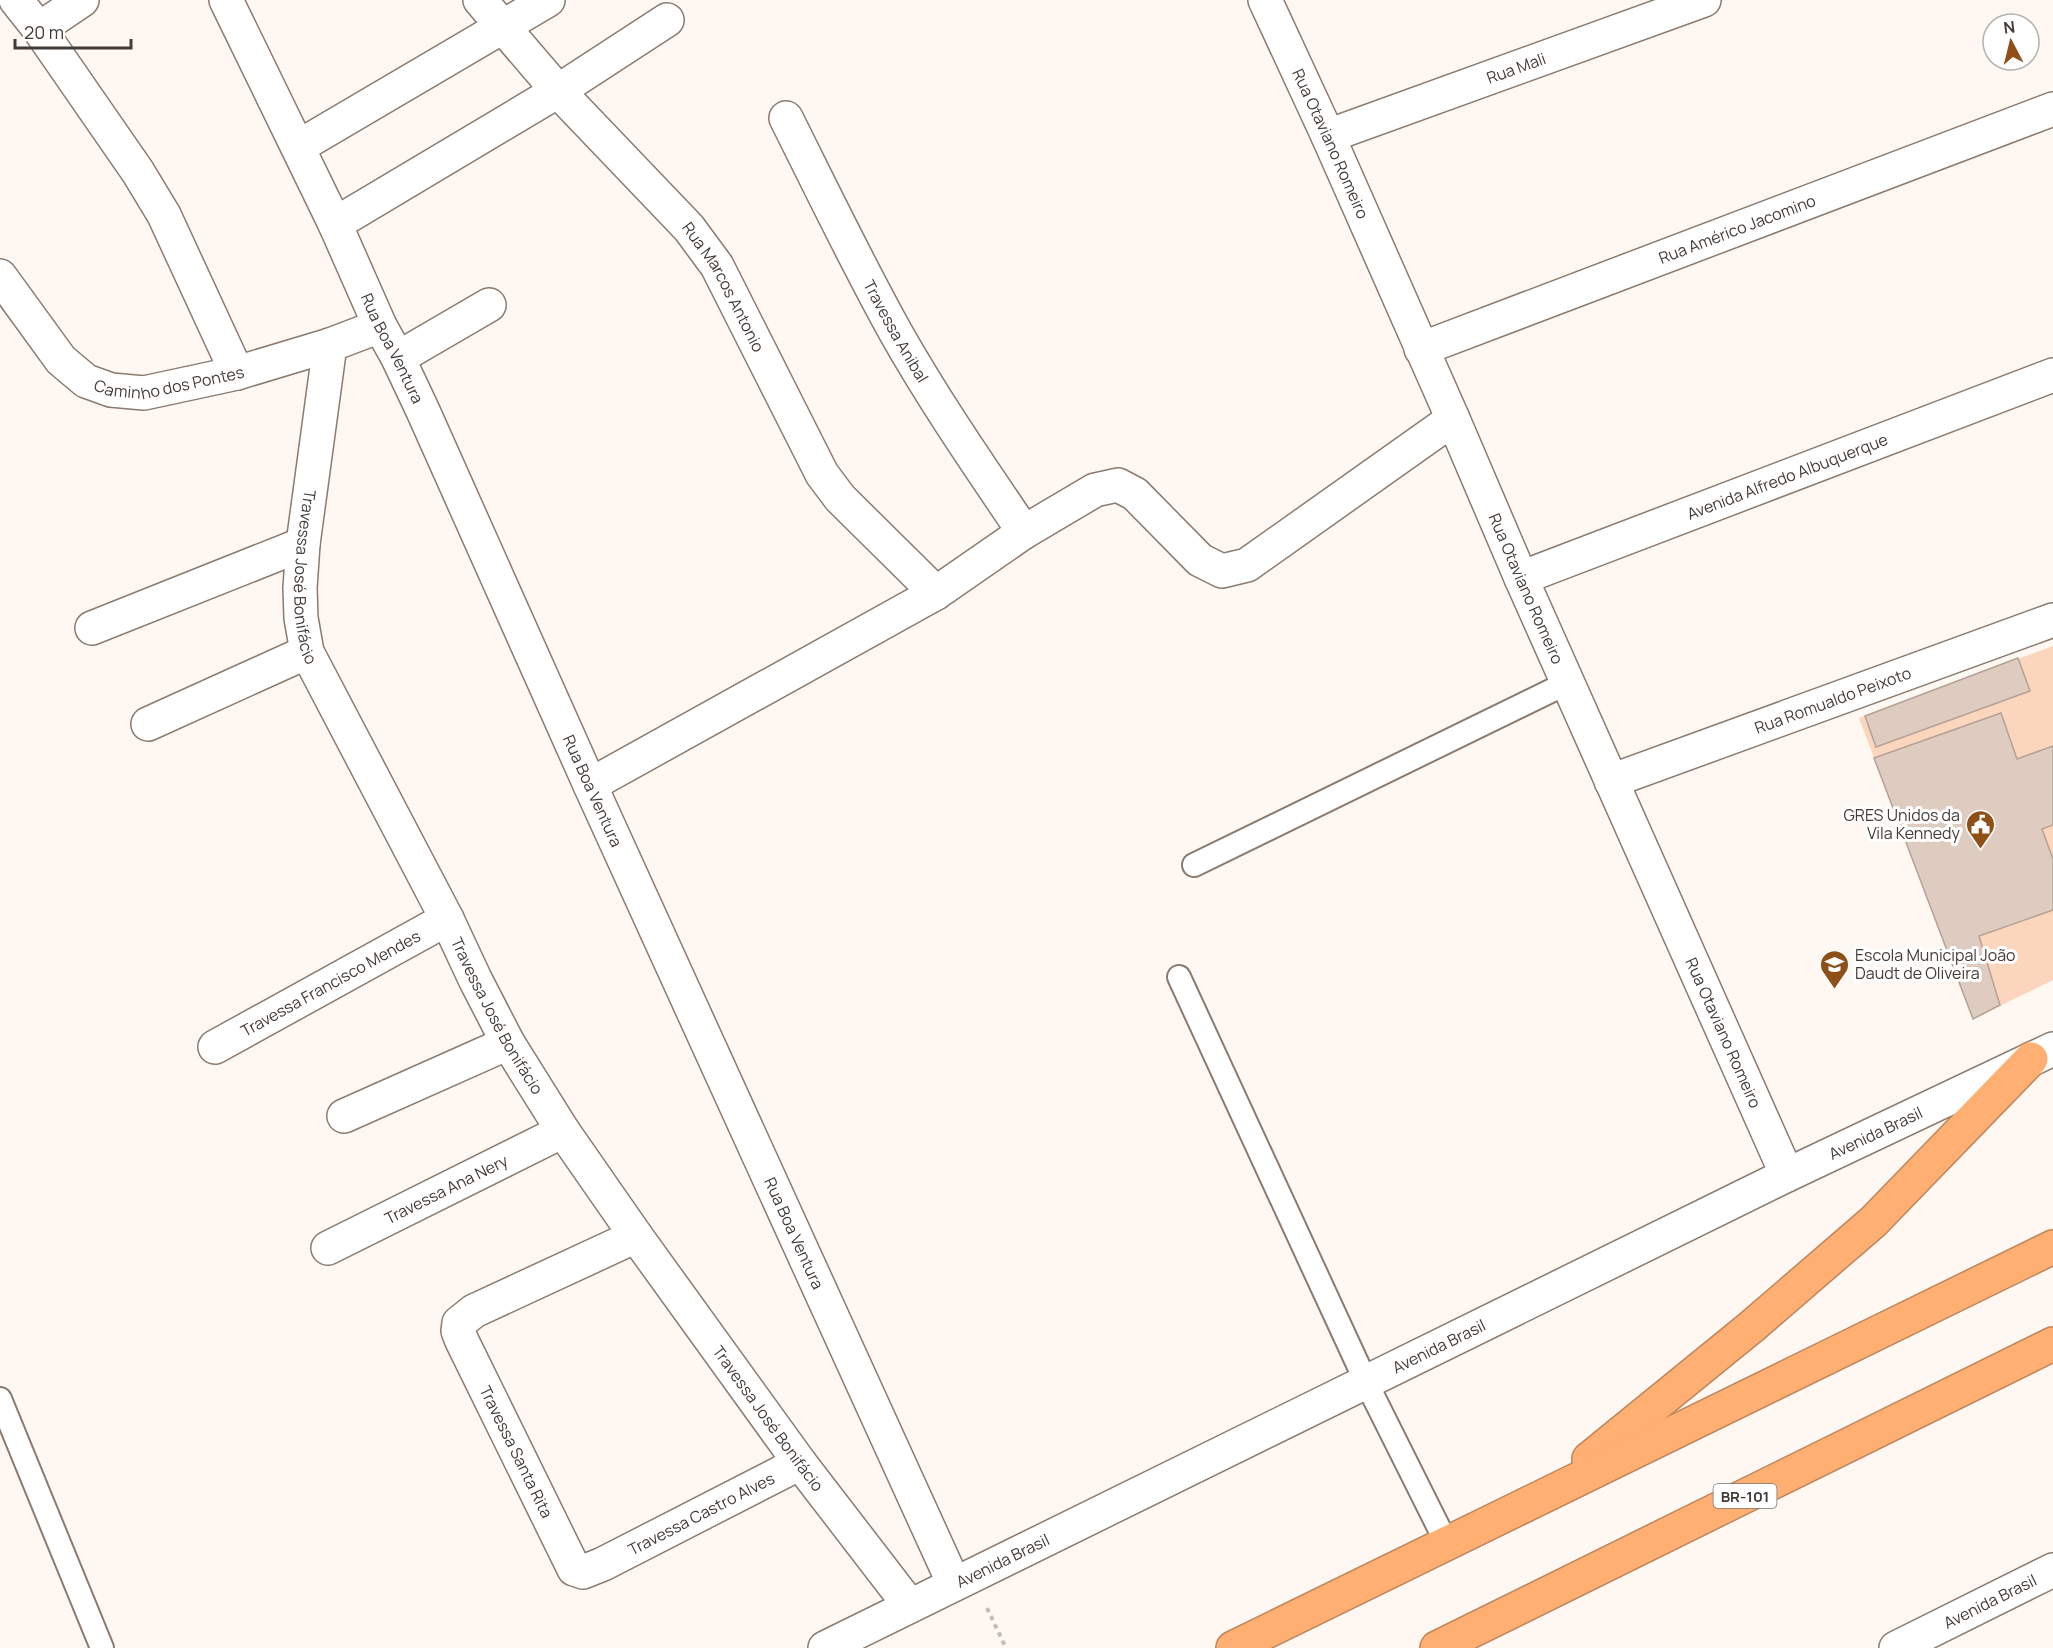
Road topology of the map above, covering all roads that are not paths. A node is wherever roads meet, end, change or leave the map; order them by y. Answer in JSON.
{"nodes":[{"id":1,"x":16,"y":0,"type":"edge"},
{"id":2,"x":82,"y":0,"type":"edge"},
{"id":3,"x":226,"y":0,"type":"edge"},
{"id":4,"x":480,"y":0,"type":"edge"},
{"id":5,"x":548,"y":0,"type":"edge"},
{"id":6,"x":1265,"y":0,"type":"edge"},
{"id":7,"x":1704,"y":0,"type":"edge"},
{"id":8,"x":667,"y":20,"type":"dead end"},
{"id":9,"x":502,"y":28,"type":"junction"},
{"id":10,"x":39,"y":29,"type":"junction"},
{"id":11,"x":558,"y":91,"type":"junction"},
{"id":12,"x":2053,"y":109,"type":"edge"},
{"id":13,"x":786,"y":118,"type":"dead end"},
{"id":14,"x":1328,"y":136,"type":"junction"},
{"id":15,"x":298,"y":147,"type":"junction"},
{"id":16,"x":335,"y":224,"type":"junction"},
{"id":17,"x":0,"y":276,"type":"edge"},
{"id":18,"x":489,"y":305,"type":"dead end"},
{"id":19,"x":380,"y":326,"type":"junction"},
{"id":20,"x":330,"y":345,"type":"junction"},
{"id":21,"x":1421,"y":348,"type":"junction"},
{"id":22,"x":398,"y":358,"type":"junction"},
{"id":23,"x":237,"y":374,"type":"junction"},
{"id":24,"x":2053,"y":375,"type":"edge"},
{"id":25,"x":1453,"y":419,"type":"junction"},
{"id":26,"x":1024,"y":532,"type":"junction"},
{"id":27,"x":303,"y":544,"type":"junction"},
{"id":28,"x":1521,"y":578,"type":"junction"},
{"id":29,"x":936,"y":593,"type":"junction"},
{"id":30,"x":2053,"y":620,"type":"edge"},
{"id":31,"x":92,"y":628,"type":"dead end"},
{"id":32,"x":308,"y":652,"type":"junction"},
{"id":33,"x":1567,"y":683,"type":"junction"},
{"id":34,"x":148,"y":724,"type":"dead end"},
{"id":35,"x":1611,"y":781,"type":"junction"},
{"id":36,"x":590,"y":785,"type":"junction"},
{"id":37,"x":1194,"y":865,"type":"dead end"},
{"id":38,"x":447,"y":920,"type":"junction"},
{"id":39,"x":1179,"y":977,"type":"dead end"},
{"id":40,"x":508,"y":1043,"type":"junction"},
{"id":41,"x":215,"y":1047,"type":"dead end"},
{"id":42,"x":2042,"y":1054,"type":"edge"},
{"id":43,"x":344,"y":1116,"type":"dead end"},
{"id":44,"x":563,"y":1131,"type":"junction"},
{"id":45,"x":1787,"y":1175,"type":"junction"},
{"id":46,"x":636,"y":1236,"type":"junction"},
{"id":47,"x":2053,"y":1247,"type":"edge"},
{"id":48,"x":328,"y":1248,"type":"dead end"},
{"id":49,"x":2053,"y":1344,"type":"edge"},
{"id":50,"x":1366,"y":1382,"type":"junction"},
{"id":51,"x":0,"y":1399,"type":"edge"},
{"id":52,"x":800,"y":1463,"type":"junction"},
{"id":53,"x":1544,"y":1496,"type":"junction"},
{"id":54,"x":1447,"y":1544,"type":"junction"},
{"id":55,"x":603,"y":1564,"type":"joint"},
{"id":56,"x":2053,"y":1570,"type":"edge"},
{"id":57,"x":954,"y":1584,"type":"junction"},
{"id":58,"x":910,"y":1606,"type":"junction"},
{"id":59,"x":1936,"y":1640,"type":"edge"},
{"id":60,"x":102,"y":1648,"type":"edge"},
{"id":61,"x":825,"y":1648,"type":"edge"},
{"id":62,"x":1233,"y":1648,"type":"edge"},
{"id":63,"x":1437,"y":1648,"type":"edge"},
{"id":64,"x":1896,"y":1648,"type":"edge"}],
"edges":[{"from":1,"to":10,"type":"street"},
{"from":2,"to":10,"type":"street"},
{"from":3,"to":15,"type":"street","name":"Rua Boa Ventura"},
{"from":4,"to":9,"type":"street","name":"Rua Marcos Antonio"},
{"from":5,"to":9,"type":"street"},
{"from":6,"to":14,"type":"street","name":"Rua Otaviano Romeiro"},
{"from":7,"to":14,"type":"street","name":"Rua Mali"},
{"from":8,"to":11,"type":"street"},
{"from":9,"to":11,"type":"street","name":"Rua Marcos Antonio"},
{"from":9,"to":15,"type":"street"},
{"from":10,"to":23,"type":"street"},
{"from":11,"to":16,"type":"street"},
{"from":11,"to":29,"type":"street","name":"Rua Marcos Antonio"},
{"from":12,"to":21,"type":"street","name":"Rua Américo Jacomino"},
{"from":13,"to":26,"type":"street","name":"Travessa Anibal"},
{"from":14,"to":21,"type":"street","name":"Rua Otaviano Romeiro"},
{"from":15,"to":16,"type":"street","name":"Rua Boa Ventura"},
{"from":16,"to":19,"type":"street","name":"Rua Boa Ventura"},
{"from":17,"to":23,"type":"street","name":"Caminho dos Pontes"},
{"from":18,"to":22,"type":"street"},
{"from":19,"to":20,"type":"street","name":"Caminho dos Pontes"},
{"from":19,"to":22,"type":"street","name":"Rua Boa Ventura"},
{"from":20,"to":23,"type":"street","name":"Caminho dos Pontes"},
{"from":20,"to":27,"type":"street","name":"Travessa José Bonifácio"},
{"from":21,"to":25,"type":"street","name":"Rua Otaviano Romeiro"},
{"from":22,"to":36,"type":"street","name":"Rua Boa Ventura"},
{"from":24,"to":28,"type":"street","name":"Avenida Alfredo Albuquerque"},
{"from":25,"to":26,"type":"street"},
{"from":25,"to":28,"type":"street","name":"Rua Otaviano Romeiro"},
{"from":26,"to":29,"type":"street"},
{"from":27,"to":31,"type":"street"},
{"from":27,"to":32,"type":"street","name":"Travessa José Bonifácio"},
{"from":28,"to":33,"type":"street","name":"Rua Otaviano Romeiro"},
{"from":29,"to":36,"type":"street"},
{"from":30,"to":35,"type":"street","name":"Rua Romualdo Peixoto"},
{"from":32,"to":34,"type":"street"},
{"from":32,"to":38,"type":"street","name":"Travessa José Bonifácio"},
{"from":33,"to":35,"type":"street","name":"Rua Otaviano Romeiro"},
{"from":33,"to":37,"type":"lane"},
{"from":35,"to":45,"type":"street","name":"Rua Otaviano Romeiro"},
{"from":36,"to":57,"type":"street","name":"Rua Boa Ventura"},
{"from":38,"to":40,"type":"street","name":"Travessa José Bonifácio"},
{"from":38,"to":41,"type":"street","name":"Travessa Francisco Mendes"},
{"from":39,"to":50,"type":"lane"},
{"from":40,"to":43,"type":"street"},
{"from":40,"to":44,"type":"street","name":"Travessa José Bonifácio"},
{"from":42,"to":45,"type":"street","name":"Avenida Brasil"},
{"from":42,"to":53,"type":"highway"},
{"from":44,"to":46,"type":"street","name":"Travessa José Bonifácio"},
{"from":44,"to":48,"type":"street","name":"Travessa Ana Nery"},
{"from":45,"to":50,"type":"street","name":"Avenida Brasil"},
{"from":46,"to":52,"type":"street","name":"Travessa José Bonifácio"},
{"from":46,"to":55,"type":"street","name":"Travessa Santa Rita"},
{"from":47,"to":53,"type":"highway"},
{"from":49,"to":63,"type":"highway","number":"BR-101"},
{"from":50,"to":54,"type":"lane"},
{"from":50,"to":57,"type":"street","name":"Avenida Brasil"},
{"from":51,"to":60,"type":"lane"},
{"from":52,"to":55,"type":"street","name":"Travessa Castro Alves"},
{"from":52,"to":58,"type":"street","name":"Travessa José Bonifácio"},
{"from":53,"to":54,"type":"highway"},
{"from":54,"to":62,"type":"highway"},
{"from":56,"to":59,"type":"street","name":"Avenida Brasil"},
{"from":57,"to":58,"type":"street","name":"Avenida Brasil"},
{"from":58,"to":61,"type":"street","name":"Avenida Brasil"},
{"from":59,"to":64,"type":"street","name":"Avenida Brasil"}]}
